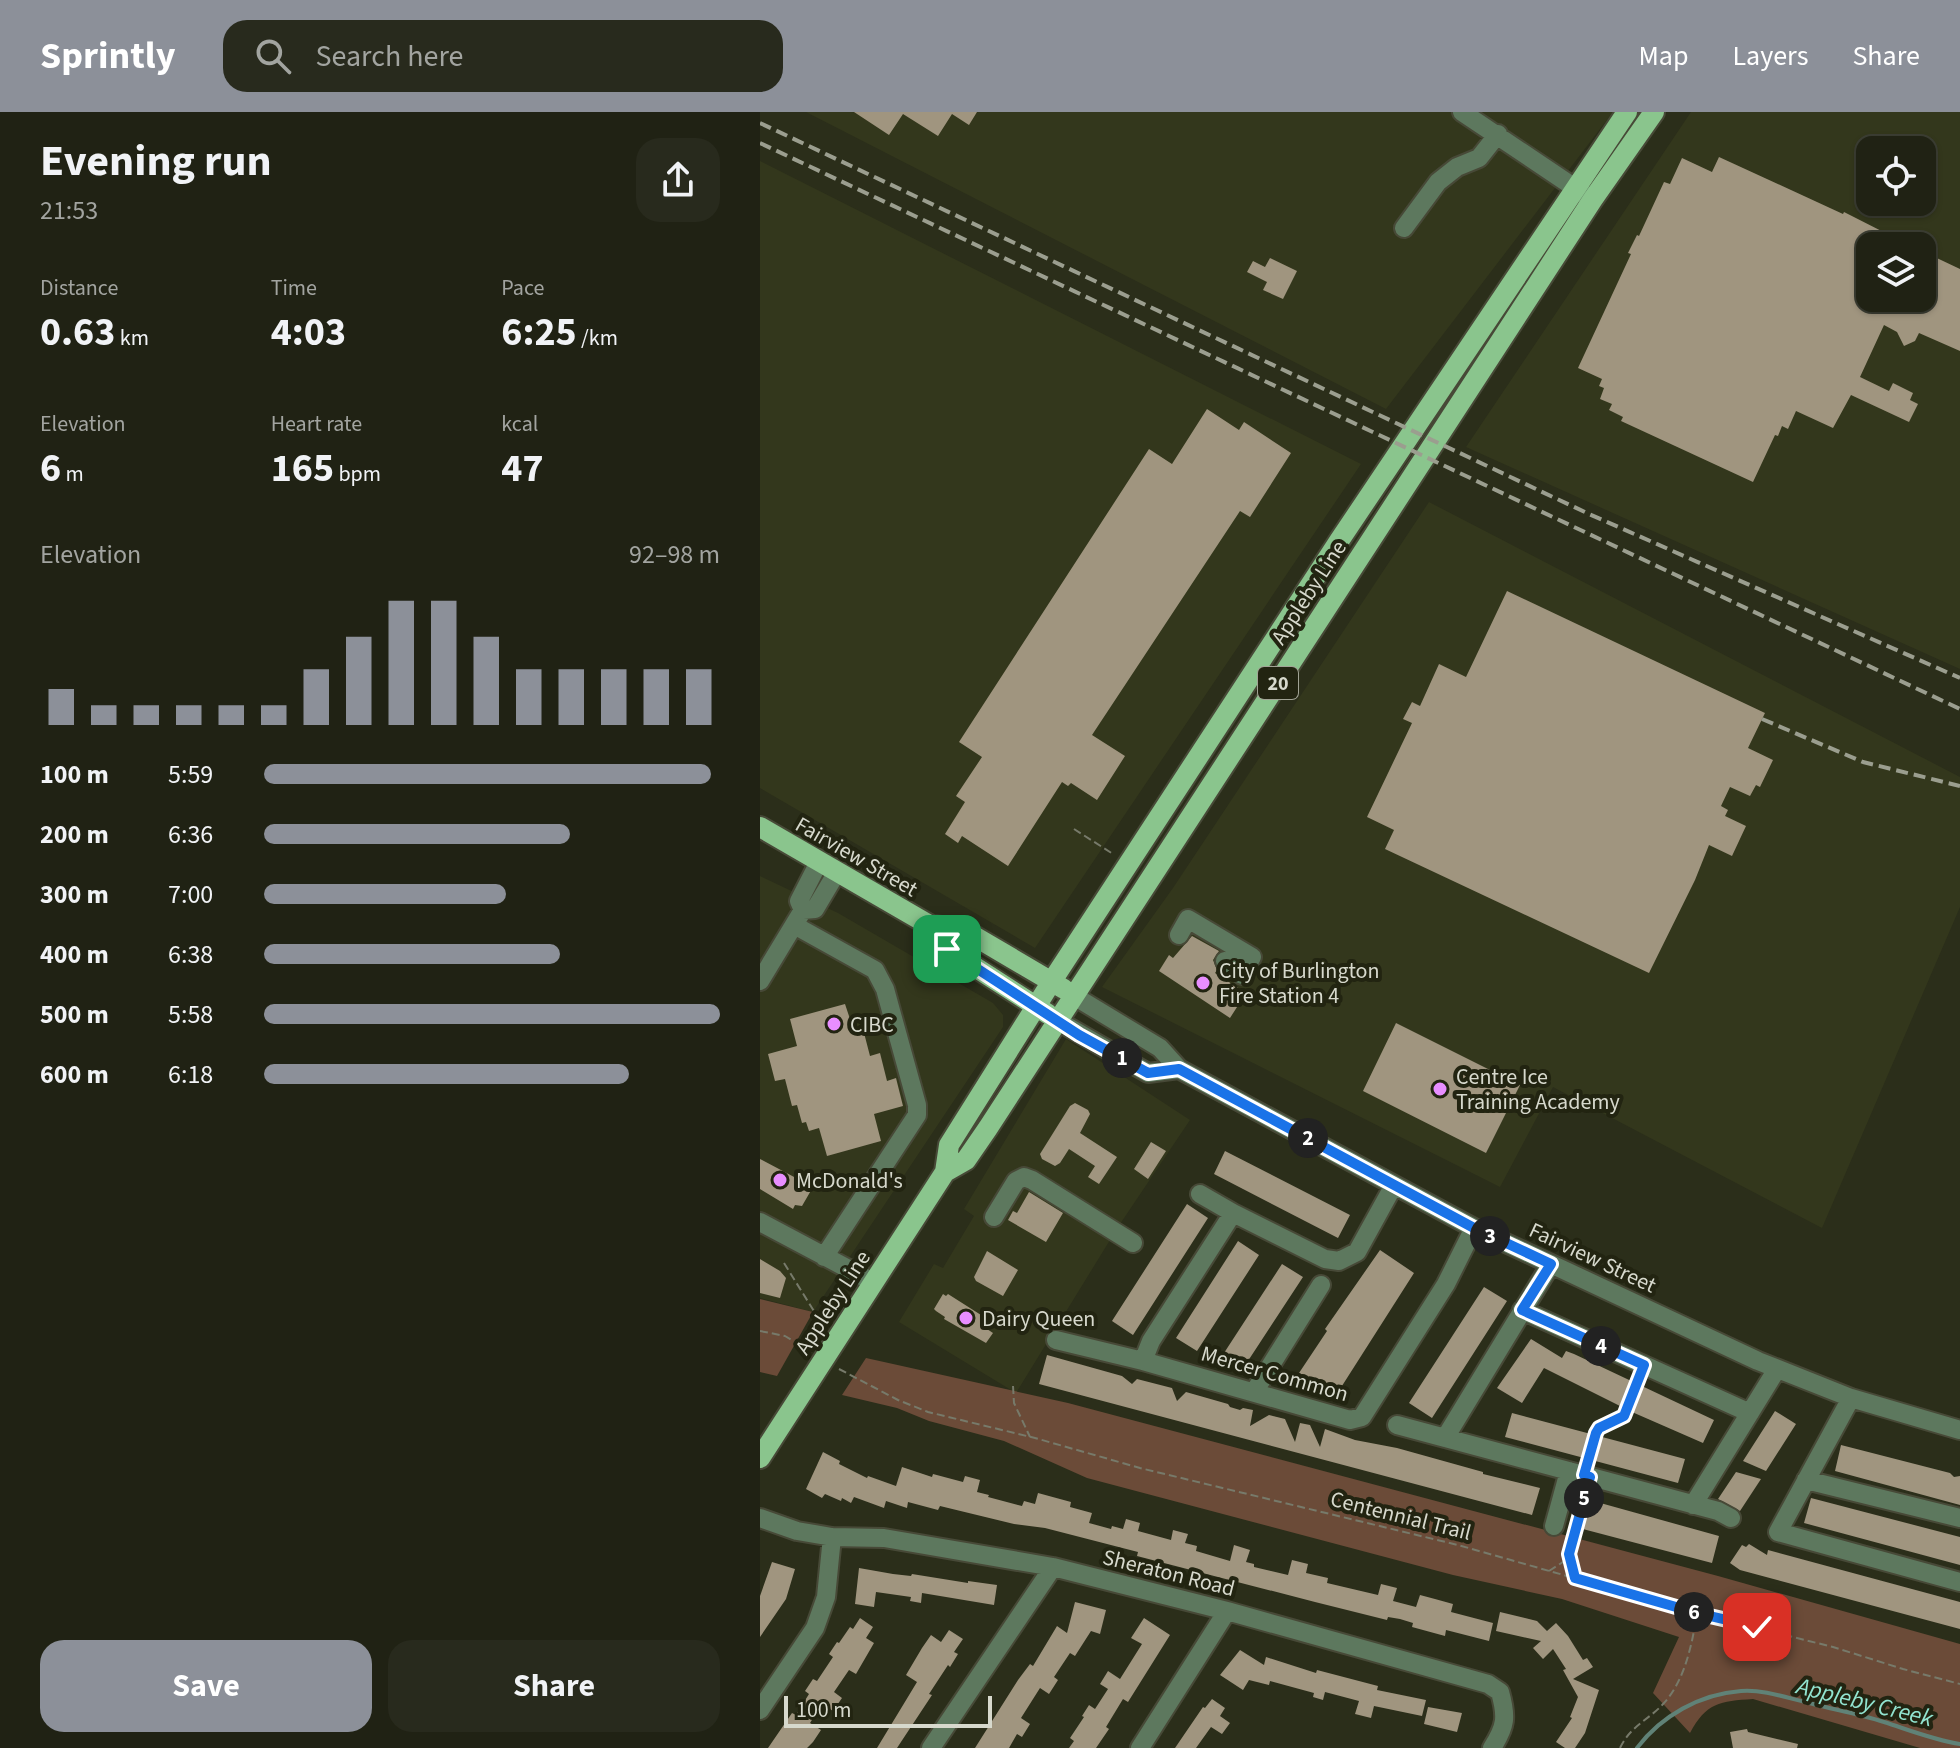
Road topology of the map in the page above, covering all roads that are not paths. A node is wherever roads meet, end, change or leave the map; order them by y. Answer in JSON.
{"nodes":[{"id":1,"x":1462,"y":112,"type":"edge"},
{"id":2,"x":1627,"y":112,"type":"edge"},
{"id":3,"x":1654,"y":112,"type":"edge"},
{"id":4,"x":1498,"y":134,"type":"junction"},
{"id":5,"x":1575,"y":188,"type":"junction"},
{"id":6,"x":1593,"y":199,"type":"junction"},
{"id":7,"x":1404,"y":228,"type":"dead end"},
{"id":8,"x":760,"y":827,"type":"edge"},
{"id":9,"x":828,"y":867,"type":"junction"},
{"id":10,"x":798,"y":918,"type":"junction"},
{"id":11,"x":931,"y":926,"type":"junction"},
{"id":12,"x":1179,"y":935,"type":"dead end"},
{"id":13,"x":1225,"y":961,"type":"dead end"},
{"id":14,"x":760,"y":981,"type":"edge"},
{"id":15,"x":1052,"y":981,"type":"junction"},
{"id":16,"x":1074,"y":996,"type":"junction"},
{"id":17,"x":1036,"y":1006,"type":"junction"},
{"id":18,"x":1058,"y":1021,"type":"junction"},
{"id":19,"x":1179,"y":1069,"type":"junction"},
{"id":20,"x":945,"y":1172,"type":"junction"},
{"id":21,"x":1394,"y":1185,"type":"junction"},
{"id":22,"x":1200,"y":1194,"type":"dead end"},
{"id":23,"x":1233,"y":1213,"type":"junction"},
{"id":24,"x":994,"y":1217,"type":"dead end"},
{"id":25,"x":760,"y":1222,"type":"edge"},
{"id":26,"x":1474,"y":1228,"type":"junction"},
{"id":27,"x":1133,"y":1243,"type":"dead end"},
{"id":28,"x":824,"y":1257,"type":"junction"},
{"id":29,"x":1551,"y":1264,"type":"junction"},
{"id":30,"x":873,"y":1282,"type":"junction"},
{"id":31,"x":1321,"y":1285,"type":"dead end"},
{"id":32,"x":1522,"y":1310,"type":"junction"},
{"id":33,"x":1056,"y":1340,"type":"dead end"},
{"id":34,"x":1143,"y":1361,"type":"junction"},
{"id":35,"x":1777,"y":1369,"type":"junction"},
{"id":36,"x":1254,"y":1392,"type":"junction"},
{"id":37,"x":1851,"y":1398,"type":"junction"},
{"id":38,"x":1750,"y":1413,"type":"junction"},
{"id":39,"x":1397,"y":1425,"type":"dead end"},
{"id":40,"x":1960,"y":1430,"type":"edge"},
{"id":41,"x":1445,"y":1438,"type":"junction"},
{"id":42,"x":760,"y":1458,"type":"edge"},
{"id":43,"x":1581,"y":1474,"type":"junction"},
{"id":44,"x":1806,"y":1480,"type":"junction"},
{"id":45,"x":1693,"y":1505,"type":"junction"},
{"id":46,"x":760,"y":1518,"type":"edge"},
{"id":47,"x":1731,"y":1518,"type":"dead end"},
{"id":48,"x":1960,"y":1518,"type":"edge"},
{"id":49,"x":1554,"y":1526,"type":"dead end"},
{"id":50,"x":832,"y":1537,"type":"junction"},
{"id":51,"x":1053,"y":1567,"type":"junction"},
{"id":52,"x":1960,"y":1582,"type":"edge"},
{"id":53,"x":1227,"y":1611,"type":"junction"},
{"id":54,"x":760,"y":1710,"type":"edge"},
{"id":55,"x":931,"y":1748,"type":"edge"},
{"id":56,"x":1140,"y":1748,"type":"edge"},
{"id":57,"x":1492,"y":1748,"type":"edge"}],
"edges":[{"from":1,"to":4,"type":"street"},
{"from":2,"to":5,"type":"main road","name":"Appleby Line","number":"20"},
{"from":3,"to":6,"type":"main road","name":"Appleby Line","number":"20"},
{"from":4,"to":5,"type":"street"},
{"from":4,"to":7,"type":"street"},
{"from":5,"to":6,"type":"street"},
{"from":5,"to":15,"type":"main road","name":"Appleby Line","number":"20"},
{"from":6,"to":16,"type":"main road","name":"Appleby Line","number":"20"},
{"from":8,"to":9,"type":"main road","name":"Fairview Street"},
{"from":9,"to":10,"type":"street"},
{"from":9,"to":11,"type":"main road","name":"Fairview Street"},
{"from":10,"to":14,"type":"street"},
{"from":10,"to":28,"type":"street"},
{"from":11,"to":15,"type":"main road","name":"Fairview Street"},
{"from":11,"to":17,"type":"main road","name":"Fairview Street"},
{"from":12,"to":13,"type":"street"},
{"from":15,"to":16,"type":"main road","name":"Fairview Street"},
{"from":15,"to":17,"type":"main road","name":"Appleby Line","number":"20"},
{"from":16,"to":18,"type":"main road","name":"Appleby Line","number":"20"},
{"from":16,"to":19,"type":"street","name":"Fairview Street"},
{"from":17,"to":18,"type":"main road","name":"Fairview Street"},
{"from":17,"to":20,"type":"main road","name":"Appleby Line"},
{"from":18,"to":19,"type":"street","name":"Fairview Street"},
{"from":18,"to":20,"type":"main road","name":"Appleby Line"},
{"from":19,"to":21,"type":"street","name":"Fairview Street"},
{"from":20,"to":30,"type":"main road","name":"Appleby Line"},
{"from":21,"to":23,"type":"street"},
{"from":21,"to":26,"type":"street","name":"Fairview Street"},
{"from":22,"to":23,"type":"street"},
{"from":23,"to":34,"type":"street"},
{"from":24,"to":27,"type":"street"},
{"from":25,"to":28,"type":"street"},
{"from":26,"to":29,"type":"street","name":"Fairview Street"},
{"from":26,"to":36,"type":"street","name":"Mercer Common"},
{"from":28,"to":30,"type":"street"},
{"from":29,"to":32,"type":"street"},
{"from":29,"to":35,"type":"street","name":"Fairview Street"},
{"from":30,"to":42,"type":"main road","name":"Appleby Line"},
{"from":31,"to":36,"type":"street"},
{"from":32,"to":38,"type":"street"},
{"from":32,"to":41,"type":"street"},
{"from":33,"to":34,"type":"street","name":"Mercer Common"},
{"from":34,"to":36,"type":"street","name":"Mercer Common"},
{"from":35,"to":37,"type":"street","name":"Fairview Street"},
{"from":35,"to":38,"type":"street"},
{"from":37,"to":40,"type":"street","name":"Fairview Street"},
{"from":37,"to":44,"type":"street"},
{"from":38,"to":45,"type":"street"},
{"from":39,"to":41,"type":"street"},
{"from":41,"to":43,"type":"street"},
{"from":43,"to":45,"type":"street"},
{"from":43,"to":49,"type":"street"},
{"from":44,"to":48,"type":"street"},
{"from":44,"to":52,"type":"street"},
{"from":45,"to":47,"type":"street"},
{"from":46,"to":50,"type":"street","name":"Sheraton Road"},
{"from":50,"to":51,"type":"street","name":"Sheraton Road"},
{"from":50,"to":54,"type":"street"},
{"from":51,"to":53,"type":"street","name":"Sheraton Road"},
{"from":51,"to":55,"type":"street"},
{"from":53,"to":56,"type":"street"},
{"from":53,"to":57,"type":"street","name":"Sheraton Road"}]}
